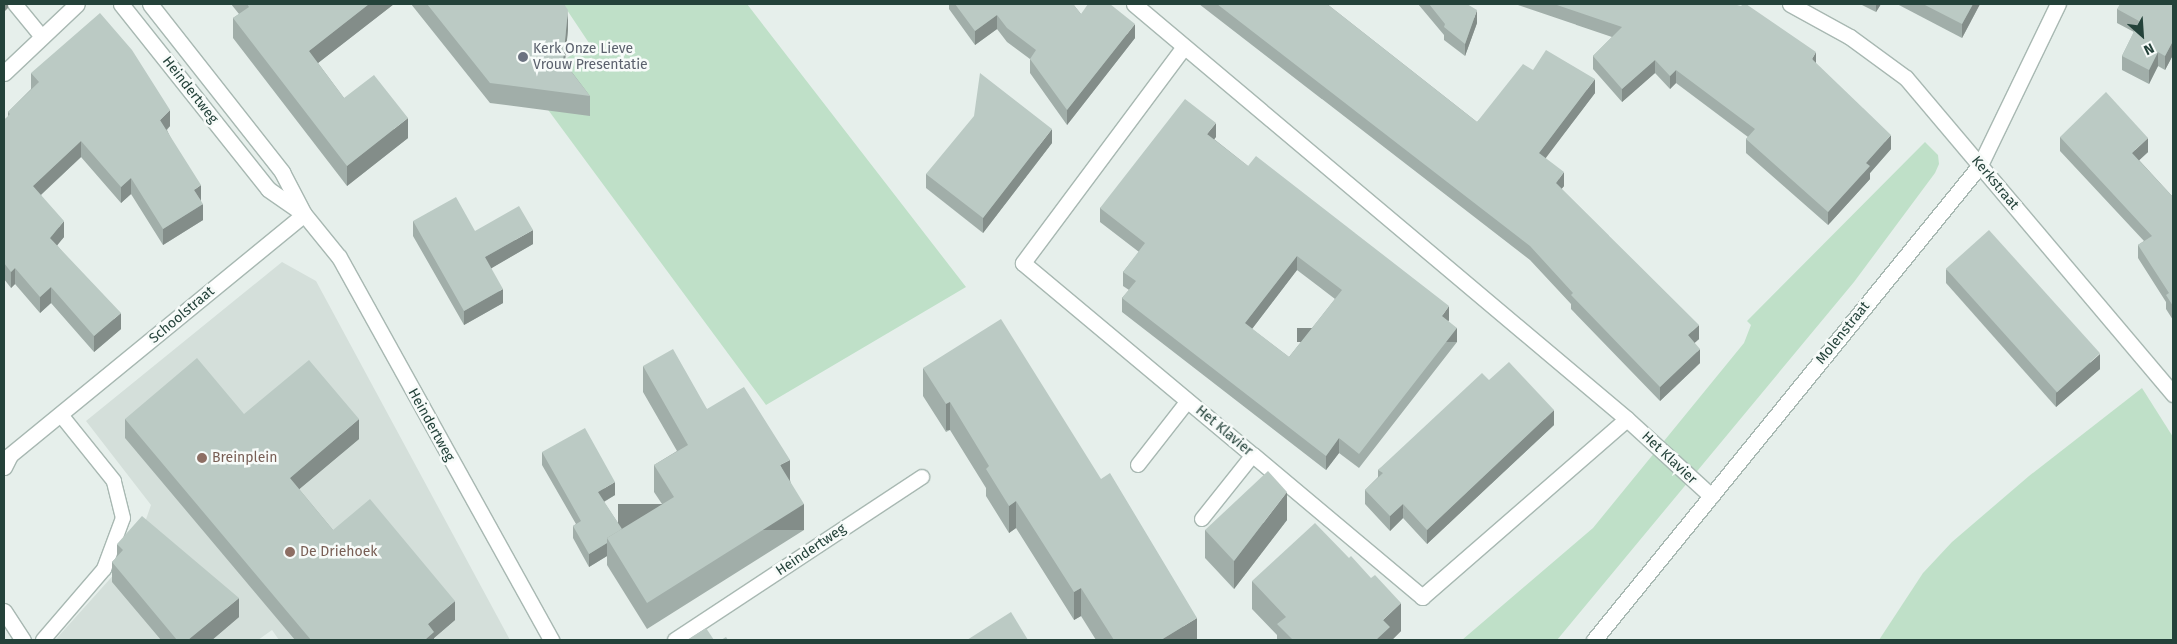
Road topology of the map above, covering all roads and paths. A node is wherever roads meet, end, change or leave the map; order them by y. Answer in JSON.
{"nodes":[{"id":1,"x":15,"y":4,"type":"edge"},
{"id":2,"x":77,"y":4,"type":"edge"},
{"id":3,"x":121,"y":4,"type":"edge"},
{"id":4,"x":150,"y":4,"type":"edge"},
{"id":5,"x":1134,"y":4,"type":"edge"},
{"id":6,"x":1790,"y":4,"type":"edge"},
{"id":7,"x":2058,"y":4,"type":"edge"},
{"id":8,"x":42,"y":37,"type":"junction"},
{"id":9,"x":1183,"y":48,"type":"junction"},
{"id":10,"x":4,"y":73,"type":"edge"},
{"id":11,"x":1980,"y":165,"type":"junction"},
{"id":12,"x":304,"y":214,"type":"junction"},
{"id":13,"x":2173,"y":394,"type":"edge"},
{"id":14,"x":1188,"y":401,"type":"junction"},
{"id":15,"x":60,"y":415,"type":"junction"},
{"id":16,"x":1627,"y":419,"type":"junction"},
{"id":17,"x":1253,"y":455,"type":"junction"},
{"id":18,"x":1138,"y":465,"type":"dead end"},
{"id":19,"x":4,"y":467,"type":"edge"},
{"id":20,"x":922,"y":477,"type":"dead end"},
{"id":21,"x":1711,"y":496,"type":"junction"},
{"id":22,"x":1202,"y":519,"type":"dead end"},
{"id":23,"x":4,"y":611,"type":"edge"},
{"id":24,"x":23,"y":640,"type":"edge"},
{"id":25,"x":42,"y":640,"type":"edge"},
{"id":26,"x":550,"y":640,"type":"edge"},
{"id":27,"x":675,"y":640,"type":"edge"},
{"id":28,"x":1594,"y":640,"type":"edge"}],
"edges":[{"from":1,"to":8,"type":"lane"},
{"from":2,"to":8,"type":"street"},
{"from":3,"to":12,"type":"street","name":"Heindertweg"},
{"from":4,"to":12,"type":"street","name":"Heindertweg"},
{"from":5,"to":9,"type":"street","name":"Het Klavier"},
{"from":6,"to":11,"type":"street","name":"Kerkstraat"},
{"from":7,"to":11,"type":"street","name":"Molenstraat"},
{"from":8,"to":10,"type":"street"},
{"from":9,"to":14,"type":"street","name":"Het Klavier"},
{"from":9,"to":16,"type":"street","name":"Het Klavier"},
{"from":11,"to":13,"type":"street","name":"Kerkstraat"},
{"from":11,"to":21,"type":"street","name":"Molenstraat"},
{"from":12,"to":15,"type":"street","name":"Schoolstraat"},
{"from":12,"to":26,"type":"street","name":"Heindertweg"},
{"from":14,"to":17,"type":"street","name":"Het Klavier"},
{"from":14,"to":18,"type":"lane"},
{"from":15,"to":19,"type":"street","name":"Schoolstraat"},
{"from":15,"to":25,"type":"lane"},
{"from":16,"to":17,"type":"street","name":"Het Klavier"},
{"from":16,"to":21,"type":"street","name":"Het Klavier"},
{"from":17,"to":22,"type":"lane"},
{"from":20,"to":27,"type":"lane","name":"Heindertweg"},
{"from":21,"to":28,"type":"street","name":"Molenstraat"},
{"from":23,"to":24,"type":"street"}]}
